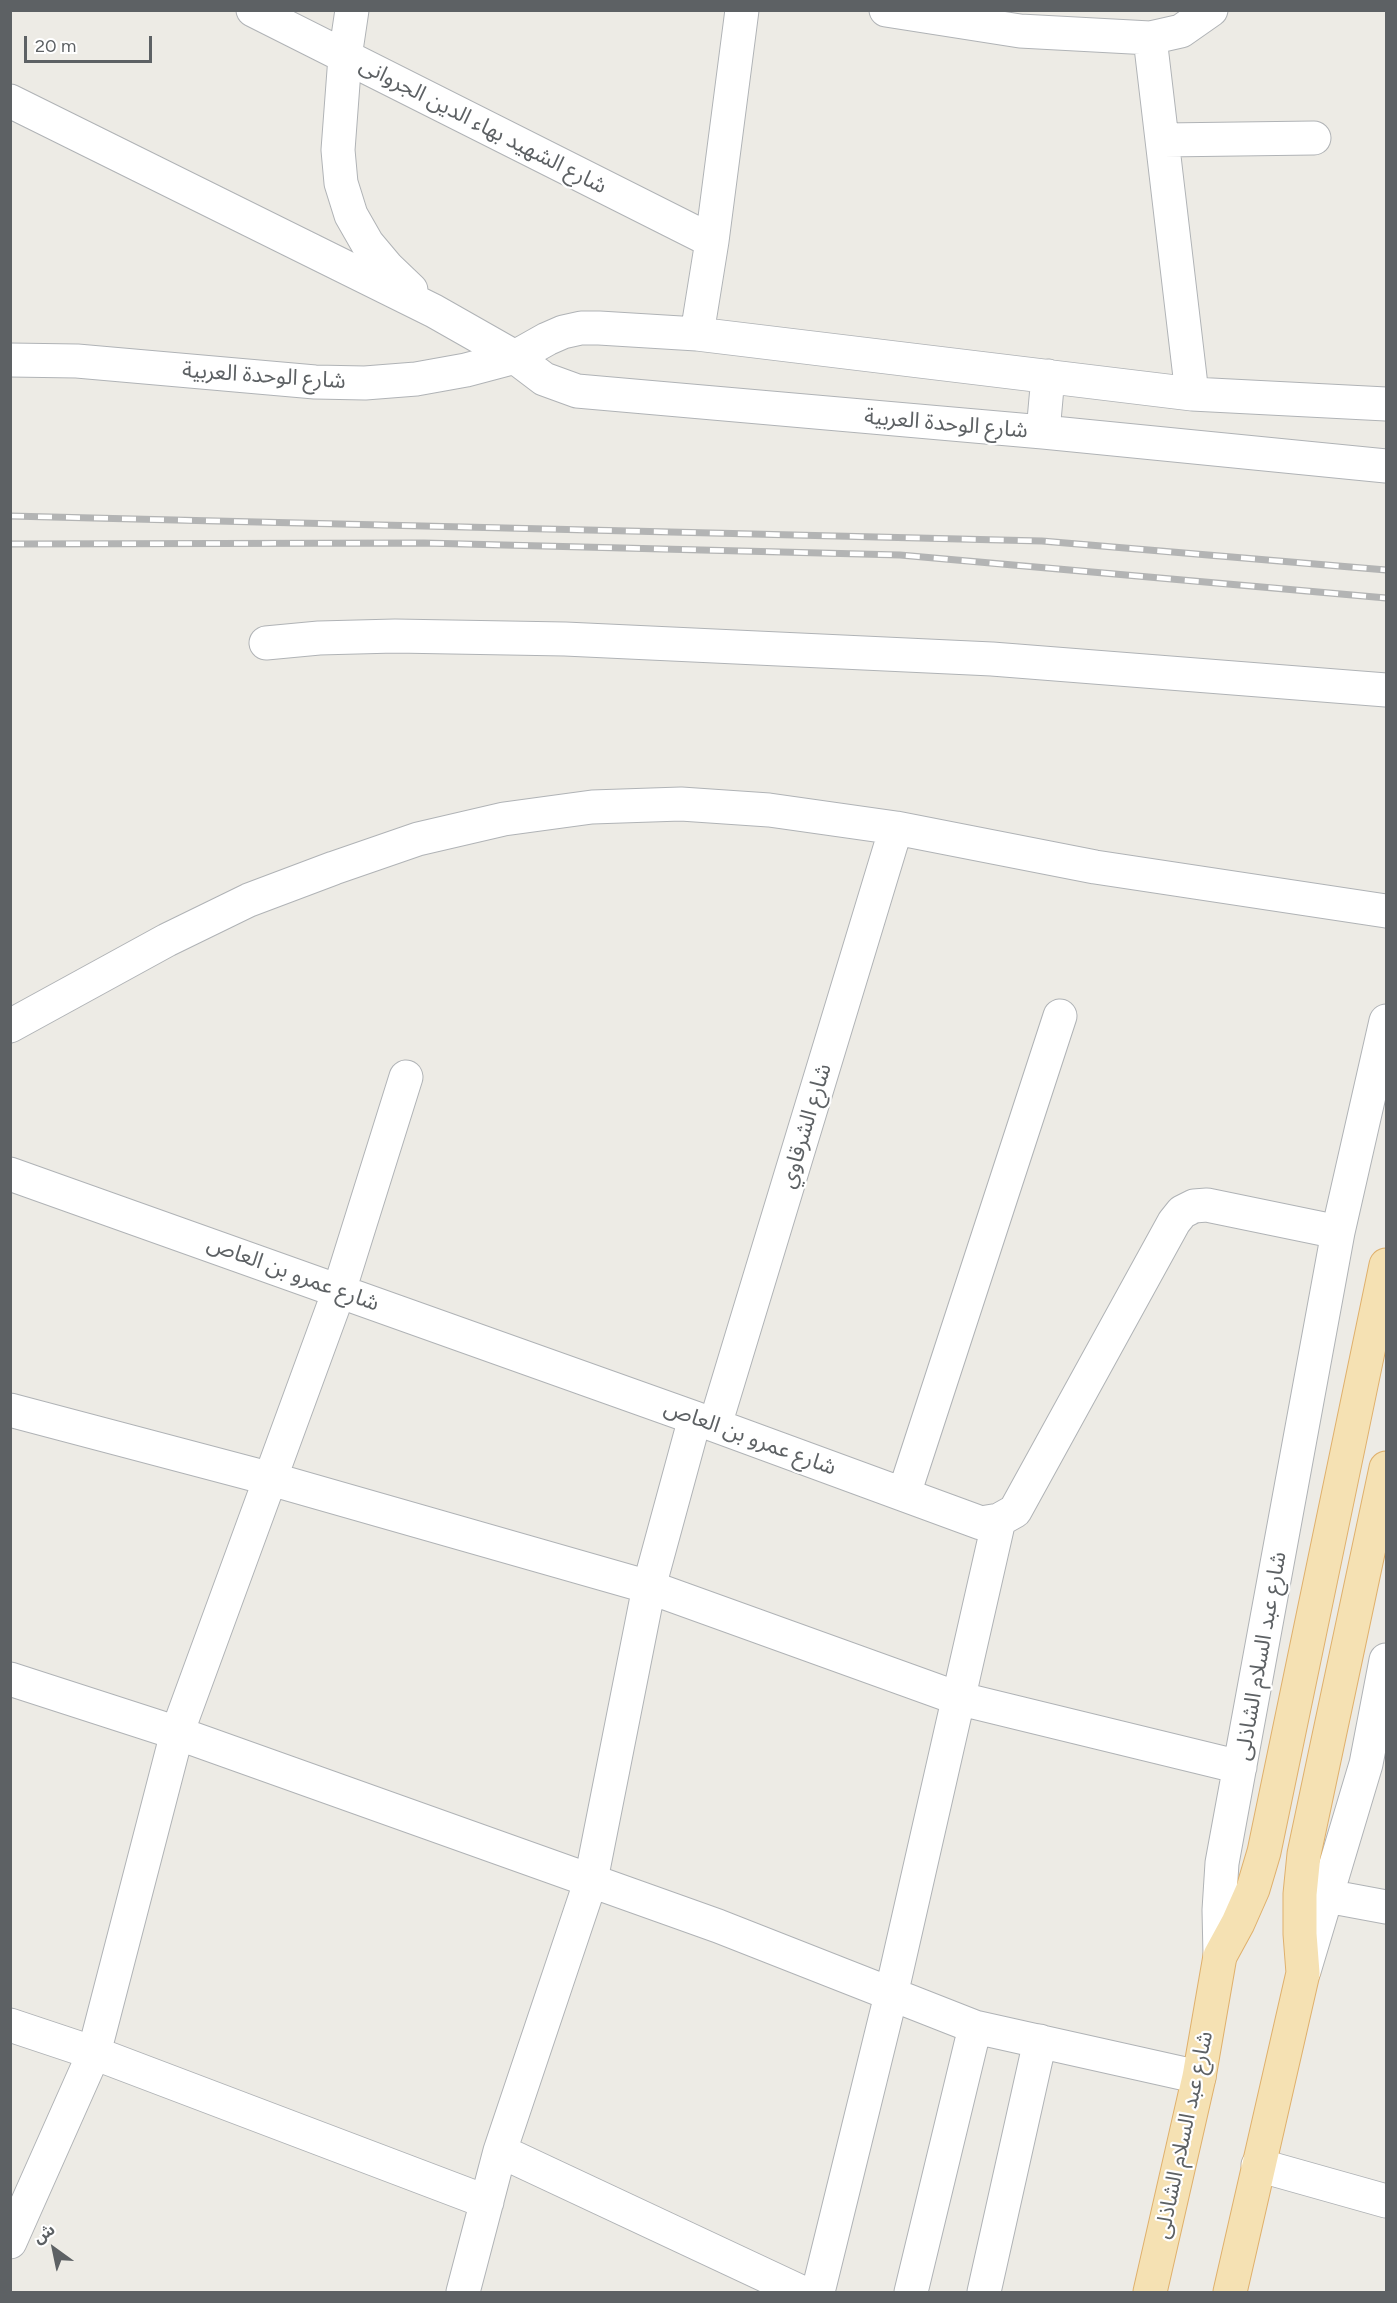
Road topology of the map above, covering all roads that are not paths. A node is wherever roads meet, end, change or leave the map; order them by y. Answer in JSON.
{"nodes":[{"id":1,"x":253,"y":10,"type":"edge"},
{"id":2,"x":352,"y":10,"type":"edge"},
{"id":3,"x":742,"y":10,"type":"edge"},
{"id":4,"x":886,"y":10,"type":"edge"},
{"id":5,"x":1211,"y":10,"type":"edge"},
{"id":6,"x":1166,"y":34,"type":"junction"},
{"id":7,"x":345,"y":57,"type":"junction"},
{"id":8,"x":10,"y":101,"type":"edge"},
{"id":9,"x":1314,"y":138,"type":"dead end"},
{"id":10,"x":1164,"y":140,"type":"junction"},
{"id":11,"x":712,"y":241,"type":"junction"},
{"id":12,"x":434,"y":311,"type":"junction"},
{"id":13,"x":697,"y":334,"type":"junction"},
{"id":14,"x":515,"y":357,"type":"junction"},
{"id":15,"x":10,"y":360,"type":"edge"},
{"id":16,"x":1048,"y":376,"type":"junction"},
{"id":17,"x":1192,"y":393,"type":"junction"},
{"id":18,"x":1386,"y":404,"type":"edge"},
{"id":19,"x":1043,"y":432,"type":"junction"},
{"id":20,"x":1386,"y":466,"type":"edge"},
{"id":21,"x":266,"y":643,"type":"dead end"},
{"id":22,"x":1386,"y":690,"type":"edge"},
{"id":23,"x":896,"y":828,"type":"junction"},
{"id":24,"x":1386,"y":911,"type":"edge"},
{"id":25,"x":1060,"y":1016,"type":"dead end"},
{"id":26,"x":1386,"y":1021,"type":"edge"},
{"id":27,"x":10,"y":1026,"type":"edge"},
{"id":28,"x":406,"y":1077,"type":"dead end"},
{"id":29,"x":10,"y":1174,"type":"edge"},
{"id":30,"x":1338,"y":1232,"type":"junction"},
{"id":31,"x":1386,"y":1265,"type":"edge"},
{"id":32,"x":339,"y":1291,"type":"junction"},
{"id":33,"x":10,"y":1410,"type":"edge"},
{"id":34,"x":705,"y":1422,"type":"junction"},
{"id":35,"x":1386,"y":1468,"type":"edge"},
{"id":36,"x":271,"y":1479,"type":"junction"},
{"id":37,"x":904,"y":1494,"type":"junction"},
{"id":38,"x":999,"y":1520,"type":"junction"},
{"id":39,"x":649,"y":1587,"type":"junction"},
{"id":40,"x":1386,"y":1660,"type":"edge"},
{"id":41,"x":10,"y":1679,"type":"edge"},
{"id":42,"x":957,"y":1698,"type":"junction"},
{"id":43,"x":177,"y":1733,"type":"junction"},
{"id":44,"x":1240,"y":1767,"type":"junction"},
{"id":45,"x":591,"y":1880,"type":"junction"},
{"id":46,"x":1327,"y":1896,"type":"junction"},
{"id":47,"x":1386,"y":1907,"type":"edge"},
{"id":48,"x":1220,"y":1956,"type":"junction"},
{"id":49,"x":1303,"y":1973,"type":"junction"},
{"id":50,"x":891,"y":1995,"type":"junction"},
{"id":51,"x":10,"y":2025,"type":"edge"},
{"id":52,"x":975,"y":2026,"type":"junction"},
{"id":53,"x":1040,"y":2041,"type":"junction"},
{"id":54,"x":94,"y":2053,"type":"junction"},
{"id":55,"x":1199,"y":2077,"type":"junction"},
{"id":56,"x":500,"y":2151,"type":"junction"},
{"id":57,"x":1258,"y":2165,"type":"junction"},
{"id":58,"x":1386,"y":2201,"type":"edge"},
{"id":59,"x":487,"y":2202,"type":"junction"},
{"id":60,"x":10,"y":2242,"type":"edge"},
{"id":61,"x":463,"y":2292,"type":"edge"},
{"id":62,"x":801,"y":2292,"type":"edge"},
{"id":63,"x":818,"y":2292,"type":"edge"},
{"id":64,"x":911,"y":2292,"type":"edge"},
{"id":65,"x":984,"y":2292,"type":"edge"},
{"id":66,"x":1150,"y":2292,"type":"edge"},
{"id":67,"x":1230,"y":2292,"type":"edge"}],
"edges":[{"from":1,"to":7,"type":"street","name":"شارع الشهيد بهاء الدين الجروانى"},
{"from":2,"to":7,"type":"street"},
{"from":3,"to":11,"type":"street"},
{"from":4,"to":6,"type":"street"},
{"from":5,"to":6,"type":"street"},
{"from":6,"to":10,"type":"street"},
{"from":7,"to":11,"type":"street","name":"شارع الشهيد بهاء الدين الجروانى"},
{"from":7,"to":12,"type":"street"},
{"from":8,"to":12,"type":"street"},
{"from":9,"to":10,"type":"street"},
{"from":10,"to":17,"type":"street"},
{"from":11,"to":13,"type":"street"},
{"from":12,"to":14,"type":"street"},
{"from":13,"to":14,"type":"street","name":"شارع الوحدة العربية"},
{"from":13,"to":16,"type":"street","name":"شارع الوحدة العربية"},
{"from":14,"to":15,"type":"street","name":"شارع الوحدة العربية"},
{"from":14,"to":19,"type":"street","name":"شارع الوحدة العربية"},
{"from":16,"to":17,"type":"street","name":"شارع الوحدة العربية"},
{"from":16,"to":19,"type":"street"},
{"from":17,"to":18,"type":"street","name":"شارع الوحدة العربية"},
{"from":19,"to":20,"type":"street","name":"شارع الوحدة العربية"},
{"from":21,"to":22,"type":"street"},
{"from":23,"to":24,"type":"street"},
{"from":23,"to":27,"type":"street"},
{"from":23,"to":34,"type":"street","name":"شارع الشرقاوي"},
{"from":25,"to":37,"type":"street"},
{"from":26,"to":30,"type":"street","name":"شارع عبد السلام الشاذلى"},
{"from":28,"to":32,"type":"street"},
{"from":29,"to":32,"type":"street","name":"شارع عمرو بن العاص"},
{"from":30,"to":38,"type":"street"},
{"from":30,"to":44,"type":"street","name":"شارع عبد السلام الشاذلى"},
{"from":31,"to":48,"type":"main road"},
{"from":32,"to":34,"type":"street","name":"شارع عمرو بن العاص"},
{"from":32,"to":36,"type":"street"},
{"from":33,"to":36,"type":"street"},
{"from":34,"to":37,"type":"street","name":"شارع عمرو بن العاص"},
{"from":34,"to":39,"type":"street","name":"شارع الشرقاوي"},
{"from":35,"to":49,"type":"main road"},
{"from":36,"to":39,"type":"street"},
{"from":36,"to":43,"type":"street"},
{"from":37,"to":38,"type":"street","name":"شارع عمرو بن العاص"},
{"from":38,"to":42,"type":"street"},
{"from":39,"to":42,"type":"street"},
{"from":39,"to":45,"type":"street","name":"شارع الشرقاوي"},
{"from":40,"to":46,"type":"street"},
{"from":41,"to":43,"type":"street"},
{"from":42,"to":44,"type":"street"},
{"from":42,"to":50,"type":"street"},
{"from":43,"to":45,"type":"street"},
{"from":43,"to":54,"type":"street"},
{"from":44,"to":48,"type":"street","name":"شارع عبد السلام الشاذلى"},
{"from":45,"to":50,"type":"street"},
{"from":45,"to":56,"type":"street","name":"شارع الشرقاوي"},
{"from":46,"to":47,"type":"street"},
{"from":46,"to":49,"type":"street"},
{"from":48,"to":55,"type":"main road","name":"شارع عبد السلام الشاذلى"},
{"from":49,"to":57,"type":"main road"},
{"from":50,"to":52,"type":"street"},
{"from":50,"to":63,"type":"street"},
{"from":51,"to":54,"type":"street"},
{"from":52,"to":53,"type":"street"},
{"from":52,"to":64,"type":"street"},
{"from":53,"to":55,"type":"street"},
{"from":53,"to":65,"type":"street"},
{"from":54,"to":59,"type":"street"},
{"from":54,"to":60,"type":"street"},
{"from":55,"to":66,"type":"main road","name":"شارع عبد السلام الشاذلى"},
{"from":56,"to":59,"type":"street","name":"شارع الشرقاوي"},
{"from":56,"to":62,"type":"street"},
{"from":57,"to":58,"type":"street"},
{"from":57,"to":67,"type":"main road"},
{"from":59,"to":61,"type":"street","name":"شارع الشرقاوي"}]}
